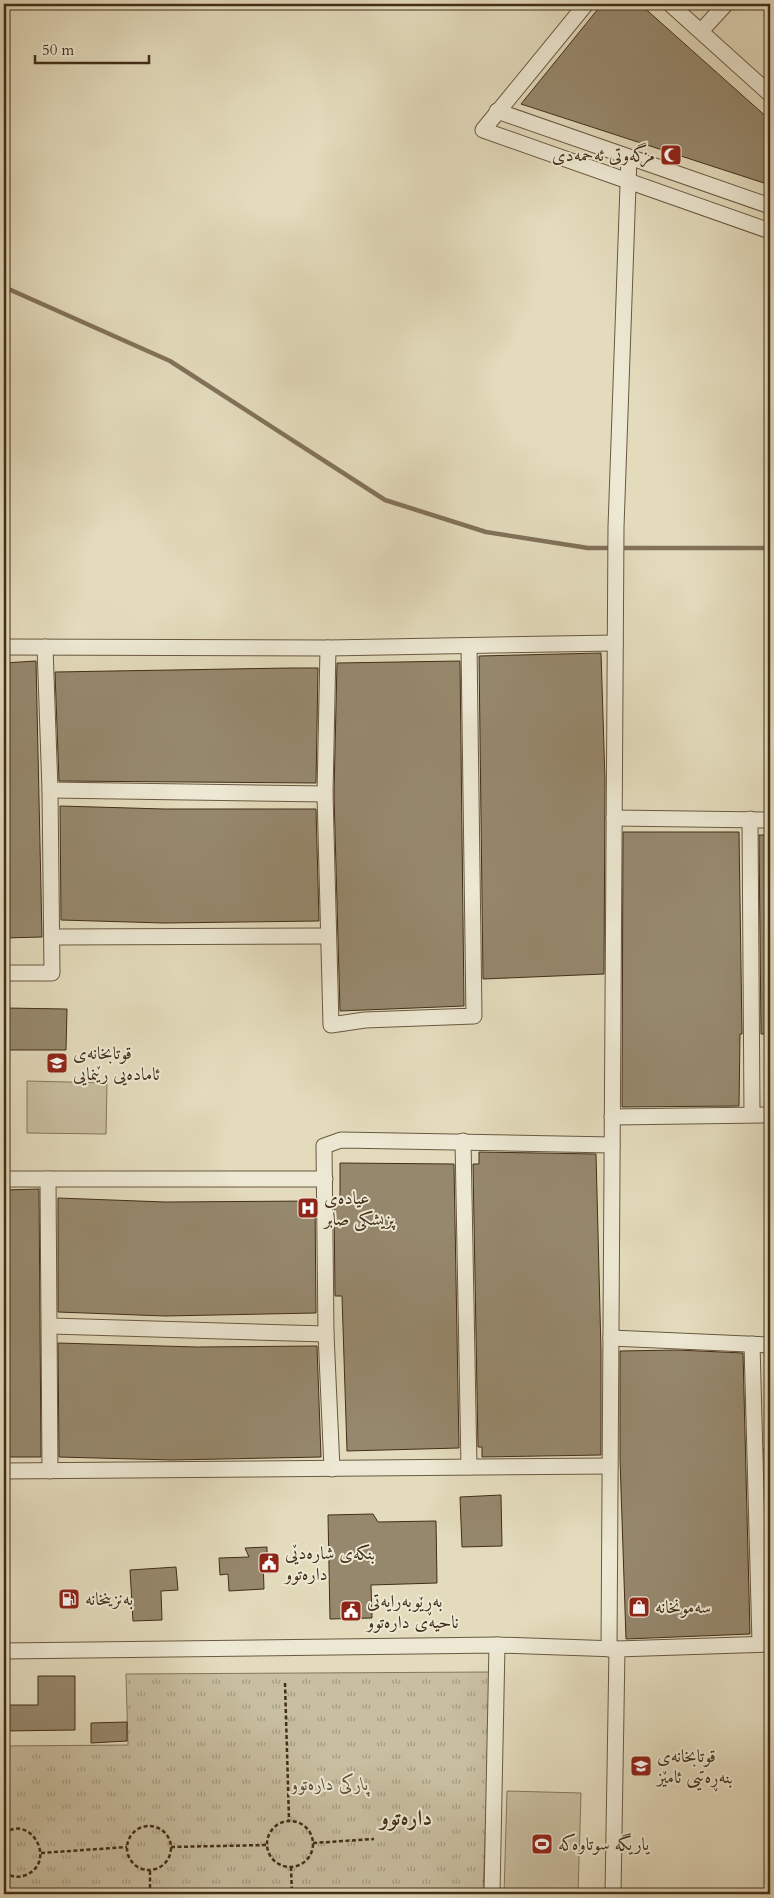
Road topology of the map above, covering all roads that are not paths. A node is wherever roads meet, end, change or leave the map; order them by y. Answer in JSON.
{"nodes":[{"id":1,"x":586,"y":4,"type":"edge"},
{"id":2,"x":670,"y":4,"type":"edge"},
{"id":3,"x":726,"y":4,"type":"edge"},
{"id":4,"x":701,"y":31,"type":"junction"},
{"id":5,"x":770,"y":94,"type":"edge"},
{"id":6,"x":497,"y":111,"type":"junction"},
{"id":7,"x":629,"y":157,"type":"junction"},
{"id":8,"x":628,"y":182,"type":"junction"},
{"id":9,"x":770,"y":206,"type":"edge"},
{"id":10,"x":770,"y":231,"type":"edge"},
{"id":11,"x":615,"y":643,"type":"junction"},
{"id":12,"x":468,"y":646,"type":"junction"},
{"id":13,"x":4,"y":647,"type":"edge"},
{"id":14,"x":45,"y":647,"type":"junction"},
{"id":15,"x":328,"y":648,"type":"junction"},
{"id":16,"x":50,"y":790,"type":"junction"},
{"id":17,"x":325,"y":794,"type":"junction"},
{"id":18,"x":614,"y":818,"type":"junction"},
{"id":19,"x":750,"y":819,"type":"junction"},
{"id":20,"x":770,"y":820,"type":"edge"},
{"id":21,"x":328,"y":936,"type":"junction"},
{"id":22,"x":52,"y":937,"type":"junction"},
{"id":23,"x":4,"y":973,"type":"edge"},
{"id":24,"x":752,"y":1114,"type":"junction"},
{"id":25,"x":770,"y":1115,"type":"edge"},
{"id":26,"x":612,"y":1118,"type":"junction"},
{"id":27,"x":463,"y":1141,"type":"junction"},
{"id":28,"x":612,"y":1145,"type":"junction"},
{"id":29,"x":4,"y":1179,"type":"edge"},
{"id":30,"x":48,"y":1179,"type":"junction"},
{"id":31,"x":325,"y":1179,"type":"junction"},
{"id":32,"x":51,"y":1326,"type":"junction"},
{"id":33,"x":326,"y":1334,"type":"junction"},
{"id":34,"x":610,"y":1338,"type":"junction"},
{"id":35,"x":752,"y":1344,"type":"junction"},
{"id":36,"x":770,"y":1345,"type":"edge"},
{"id":37,"x":610,"y":1466,"type":"junction"},
{"id":38,"x":469,"y":1467,"type":"junction"},
{"id":39,"x":332,"y":1469,"type":"junction"},
{"id":40,"x":4,"y":1471,"type":"edge"},
{"id":41,"x":50,"y":1471,"type":"junction"},
{"id":42,"x":765,"y":1644,"type":"edge"},
{"id":43,"x":497,"y":1645,"type":"junction"},
{"id":44,"x":613,"y":1649,"type":"junction"},
{"id":45,"x":4,"y":1651,"type":"edge"},
{"id":46,"x":492,"y":1894,"type":"edge"},
{"id":47,"x":613,"y":1894,"type":"edge"}],
"edges":[{"from":1,"to":6,"type":"street"},
{"from":2,"to":4,"type":"street"},
{"from":3,"to":4,"type":"street"},
{"from":4,"to":5,"type":"street"},
{"from":6,"to":7,"type":"street"},
{"from":6,"to":8,"type":"street"},
{"from":7,"to":8,"type":"street"},
{"from":7,"to":9,"type":"street"},
{"from":8,"to":10,"type":"street"},
{"from":8,"to":11,"type":"street"},
{"from":11,"to":12,"type":"street"},
{"from":11,"to":18,"type":"street"},
{"from":12,"to":15,"type":"street"},
{"from":12,"to":21,"type":"street"},
{"from":13,"to":14,"type":"street"},
{"from":14,"to":15,"type":"street"},
{"from":14,"to":16,"type":"street"},
{"from":15,"to":17,"type":"street"},
{"from":16,"to":17,"type":"street"},
{"from":16,"to":22,"type":"street"},
{"from":17,"to":21,"type":"street"},
{"from":18,"to":19,"type":"street"},
{"from":18,"to":26,"type":"street"},
{"from":19,"to":20,"type":"street"},
{"from":19,"to":24,"type":"street"},
{"from":21,"to":22,"type":"street"},
{"from":22,"to":23,"type":"street"},
{"from":24,"to":25,"type":"street"},
{"from":24,"to":26,"type":"street"},
{"from":26,"to":28,"type":"street"},
{"from":27,"to":28,"type":"street"},
{"from":27,"to":31,"type":"street"},
{"from":27,"to":38,"type":"street"},
{"from":28,"to":34,"type":"street"},
{"from":29,"to":30,"type":"street"},
{"from":30,"to":31,"type":"street"},
{"from":30,"to":32,"type":"street"},
{"from":31,"to":33,"type":"street"},
{"from":32,"to":33,"type":"street"},
{"from":32,"to":41,"type":"street"},
{"from":33,"to":39,"type":"street"},
{"from":34,"to":35,"type":"street"},
{"from":34,"to":37,"type":"street"},
{"from":35,"to":36,"type":"street"},
{"from":35,"to":42,"type":"street"},
{"from":37,"to":38,"type":"street"},
{"from":37,"to":44,"type":"street"},
{"from":38,"to":39,"type":"street"},
{"from":39,"to":41,"type":"street"},
{"from":40,"to":41,"type":"street"},
{"from":42,"to":44,"type":"street"},
{"from":43,"to":44,"type":"street"},
{"from":43,"to":45,"type":"street"},
{"from":43,"to":46,"type":"street"},
{"from":44,"to":47,"type":"street"}]}
